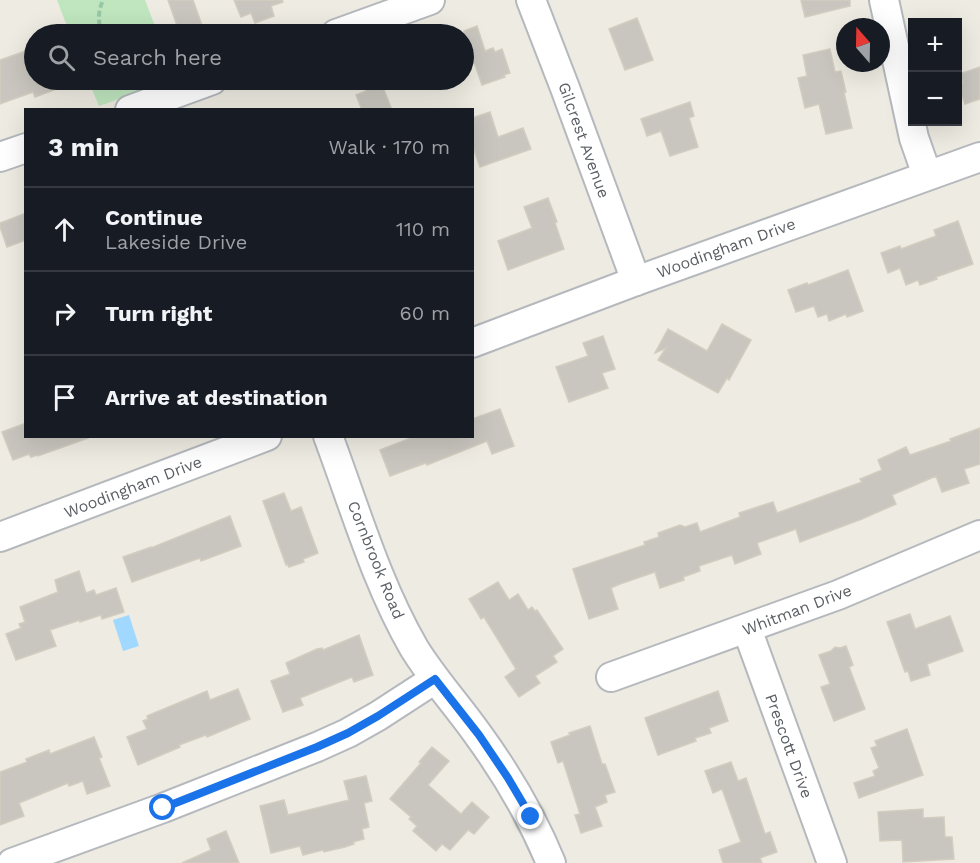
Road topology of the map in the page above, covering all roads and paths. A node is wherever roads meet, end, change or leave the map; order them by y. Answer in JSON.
{"nodes":[{"id":1,"x":103,"y":0,"type":"edge"},
{"id":2,"x":430,"y":0,"type":"edge"},
{"id":3,"x":531,"y":0,"type":"edge"},
{"id":4,"x":884,"y":0,"type":"edge"},
{"id":5,"x":99,"y":24,"type":"edge"},
{"id":6,"x":364,"y":24,"type":"edge"},
{"id":7,"x":185,"y":90,"type":"edge"},
{"id":8,"x":135,"y":108,"type":"edge"},
{"id":9,"x":24,"y":149,"type":"edge"},
{"id":10,"x":0,"y":157,"type":"edge"},
{"id":11,"x":980,"y":157,"type":"edge"},
{"id":12,"x":927,"y":175,"type":"junction"},
{"id":13,"x":636,"y":281,"type":"junction"},
{"id":14,"x":474,"y":342,"type":"edge"},
{"id":15,"x":262,"y":438,"type":"edge"},
{"id":16,"x":329,"y":438,"type":"edge"},
{"id":17,"x":980,"y":535,"type":"edge"},
{"id":18,"x":0,"y":537,"type":"edge"},
{"id":19,"x":747,"y":629,"type":"junction"},
{"id":20,"x":611,"y":677,"type":"dead end"},
{"id":21,"x":435,"y":679,"type":"junction"},
{"id":22,"x":12,"y":863,"type":"edge"},
{"id":23,"x":551,"y":863,"type":"edge"},
{"id":24,"x":832,"y":863,"type":"edge"}],
"edges":[{"from":1,"to":5,"type":"path"},
{"from":2,"to":6,"type":"street"},
{"from":3,"to":13,"type":"street","name":"Gilcrest Avenue"},
{"from":4,"to":12,"type":"street"},
{"from":7,"to":8,"type":"street"},
{"from":9,"to":10,"type":"street"},
{"from":11,"to":12,"type":"street","name":"Woodingham Drive"},
{"from":12,"to":13,"type":"street","name":"Woodingham Drive"},
{"from":13,"to":14,"type":"street","name":"Woodingham Drive"},
{"from":15,"to":18,"type":"street","name":"Woodingham Drive"},
{"from":16,"to":21,"type":"street","name":"Cornbrook Road"},
{"from":17,"to":19,"type":"street","name":"Whitman Drive"},
{"from":19,"to":20,"type":"street","name":"Whitman Drive"},
{"from":19,"to":24,"type":"street","name":"Prescott Drive"},
{"from":21,"to":22,"type":"street"},
{"from":21,"to":23,"type":"street","name":"Cornbrook Road"}]}
